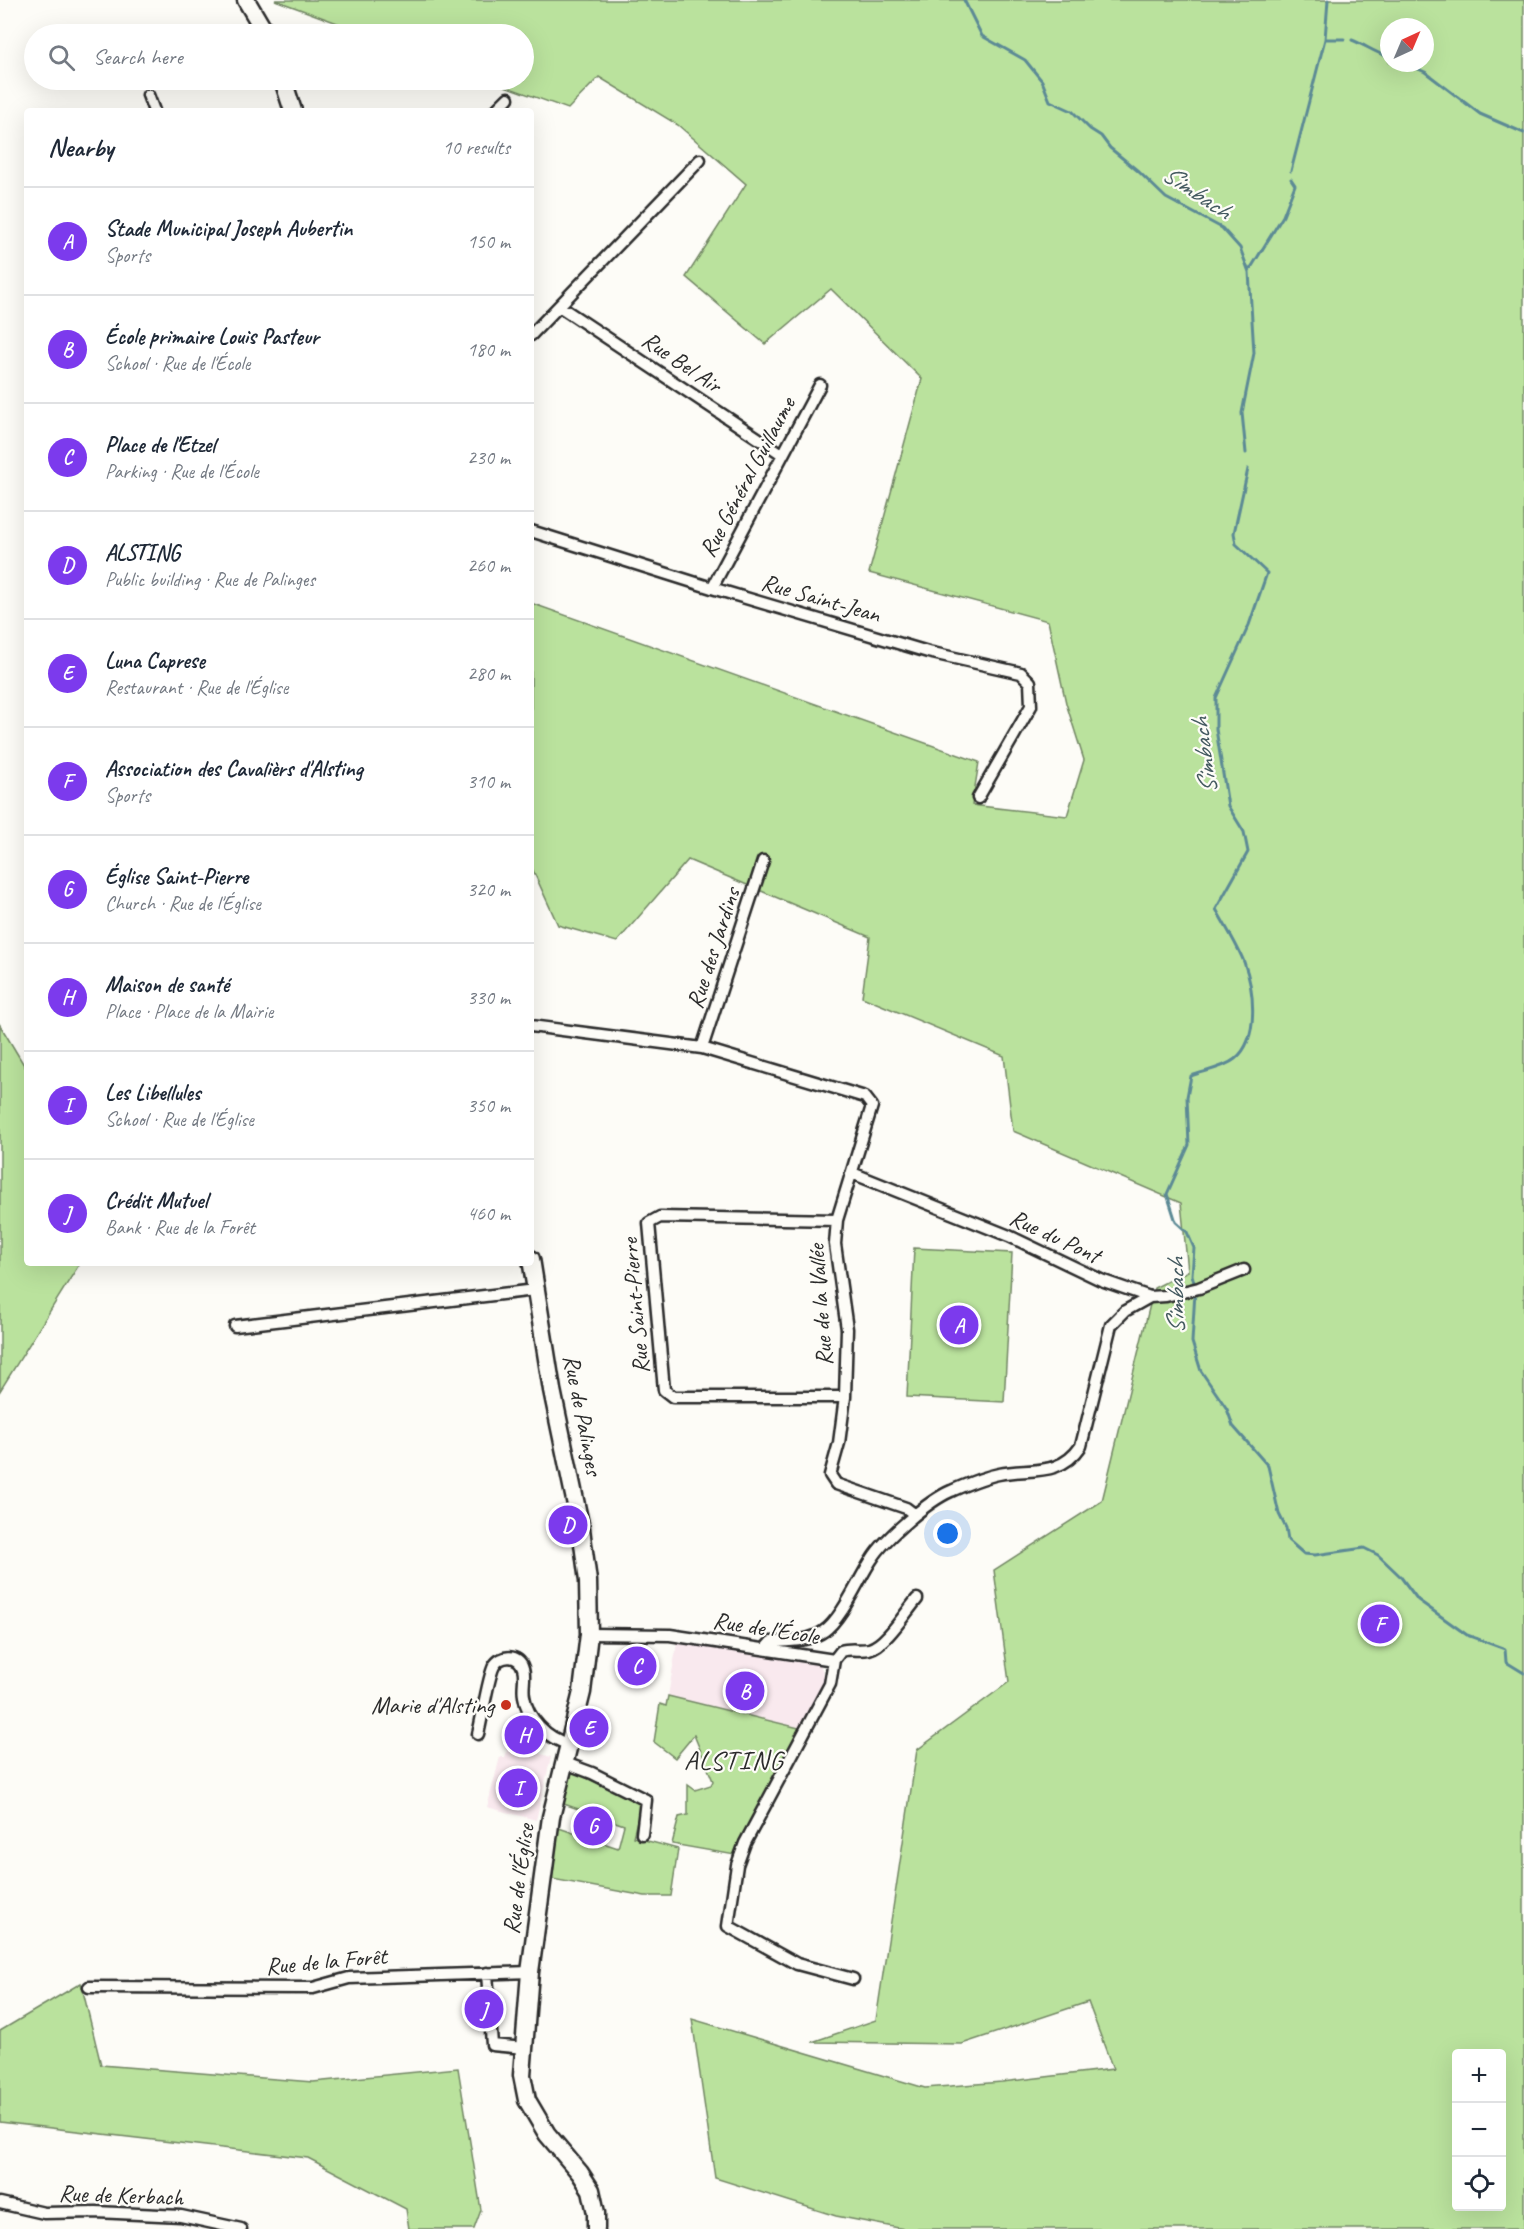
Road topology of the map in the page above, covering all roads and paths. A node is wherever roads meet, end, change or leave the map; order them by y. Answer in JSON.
{"nodes":[{"id":1,"x":246,"y":0,"type":"edge"},
{"id":2,"x":260,"y":24,"type":"edge"},
{"id":3,"x":286,"y":90,"type":"edge"},
{"id":4,"x":148,"y":95,"type":"dead end"},
{"id":5,"x":508,"y":98,"type":"dead end"},
{"id":6,"x":152,"y":108,"type":"edge"},
{"id":7,"x":292,"y":108,"type":"edge"},
{"id":8,"x":498,"y":108,"type":"edge"},
{"id":9,"x":700,"y":160,"type":"dead end"},
{"id":10,"x":559,"y":306,"type":"junction"},
{"id":11,"x":534,"y":332,"type":"edge"},
{"id":12,"x":820,"y":385,"type":"dead end"},
{"id":13,"x":782,"y":454,"type":"junction"},
{"id":14,"x":534,"y":532,"type":"edge"},
{"id":15,"x":712,"y":588,"type":"junction"},
{"id":16,"x":978,"y":798,"type":"dead end"},
{"id":17,"x":763,"y":861,"type":"dead end"},
{"id":18,"x":534,"y":1026,"type":"edge"},
{"id":19,"x":702,"y":1048,"type":"junction"},
{"id":20,"x":852,"y":1173,"type":"junction"},
{"id":21,"x":837,"y":1220,"type":"junction"},
{"id":22,"x":532,"y":1266,"type":"edge"},
{"id":23,"x":1244,"y":1270,"type":"dead end"},
{"id":24,"x":535,"y":1290,"type":"junction"},
{"id":25,"x":1150,"y":1297,"type":"junction"},
{"id":26,"x":235,"y":1326,"type":"dead end"},
{"id":27,"x":845,"y":1397,"type":"junction"},
{"id":28,"x":914,"y":1514,"type":"junction"},
{"id":29,"x":588,"y":1581,"type":"joint"},
{"id":30,"x":917,"y":1599,"type":"dead end"},
{"id":31,"x":589,"y":1634,"type":"junction"},
{"id":32,"x":765,"y":1649,"type":"junction"},
{"id":33,"x":834,"y":1660,"type":"junction"},
{"id":34,"x":478,"y":1734,"type":"dead end"},
{"id":35,"x":569,"y":1744,"type":"junction"},
{"id":36,"x":565,"y":1763,"type":"junction"},
{"id":37,"x":642,"y":1834,"type":"dead end"},
{"id":38,"x":530,"y":1972,"type":"junction"},
{"id":39,"x":487,"y":1973,"type":"junction"},
{"id":40,"x":853,"y":1979,"type":"dead end"},
{"id":41,"x":89,"y":1987,"type":"dead end"},
{"id":42,"x":524,"y":2048,"type":"junction"},
{"id":43,"x":0,"y":2203,"type":"edge"},
{"id":44,"x":241,"y":2229,"type":"edge"},
{"id":45,"x":596,"y":2229,"type":"edge"}],
"edges":[{"from":1,"to":2,"type":"main road"},
{"from":3,"to":7,"type":"main road"},
{"from":4,"to":6,"type":"street"},
{"from":5,"to":8,"type":"street"},
{"from":9,"to":10,"type":"street"},
{"from":10,"to":11,"type":"street"},
{"from":10,"to":13,"type":"street","name":"Rue Bel Air"},
{"from":12,"to":13,"type":"street","name":"Rue Général Guillaume"},
{"from":13,"to":15,"type":"street","name":"Rue Général Guillaume"},
{"from":14,"to":15,"type":"street","name":"Rue Saint-Jean"},
{"from":15,"to":16,"type":"street","name":"Rue Saint-Jean"},
{"from":17,"to":19,"type":"street","name":"Rue des Jardins"},
{"from":18,"to":19,"type":"street","name":"Rue de la Vallée"},
{"from":19,"to":20,"type":"street","name":"Rue de la Vallée"},
{"from":20,"to":21,"type":"street","name":"Rue de la Vallée"},
{"from":20,"to":25,"type":"street","name":"Rue du Pont"},
{"from":21,"to":27,"type":"street","name":"Rue de la Vallée"},
{"from":21,"to":27,"type":"street","name":"Rue Saint-Pierre"},
{"from":22,"to":24,"type":"main road","name":"Rue de Palinges"},
{"from":23,"to":25,"type":"street","name":"Rue du Pont"},
{"from":24,"to":26,"type":"street"},
{"from":24,"to":29,"type":"main road","name":"Rue de Palinges"},
{"from":25,"to":28,"type":"street"},
{"from":27,"to":28,"type":"street","name":"Rue de la Vallée"},
{"from":28,"to":32,"type":"street"},
{"from":29,"to":31,"type":"main road","name":"Rue de l'Église"},
{"from":30,"to":33,"type":"street"},
{"from":31,"to":32,"type":"street","name":"Rue de l'École"},
{"from":31,"to":35,"type":"main road","name":"Rue de l'Église"},
{"from":32,"to":33,"type":"street","name":"Rue de l'École"},
{"from":33,"to":40,"type":"street","name":"Rue de l'École"},
{"from":34,"to":35,"type":"street"},
{"from":35,"to":36,"type":"main road","name":"Rue de l'Église"},
{"from":36,"to":37,"type":"street"},
{"from":36,"to":38,"type":"main road","name":"Rue de l'Église"},
{"from":38,"to":39,"type":"street","name":"Rue de la Forêt"},
{"from":38,"to":42,"type":"main road","name":"Rue de l'Église"},
{"from":39,"to":41,"type":"street","name":"Rue de la Forêt"},
{"from":39,"to":42,"type":"street"},
{"from":42,"to":45,"type":"main road","name":"Rue de l'Église"},
{"from":43,"to":44,"type":"street","name":"Rue de Kerbach"}]}
